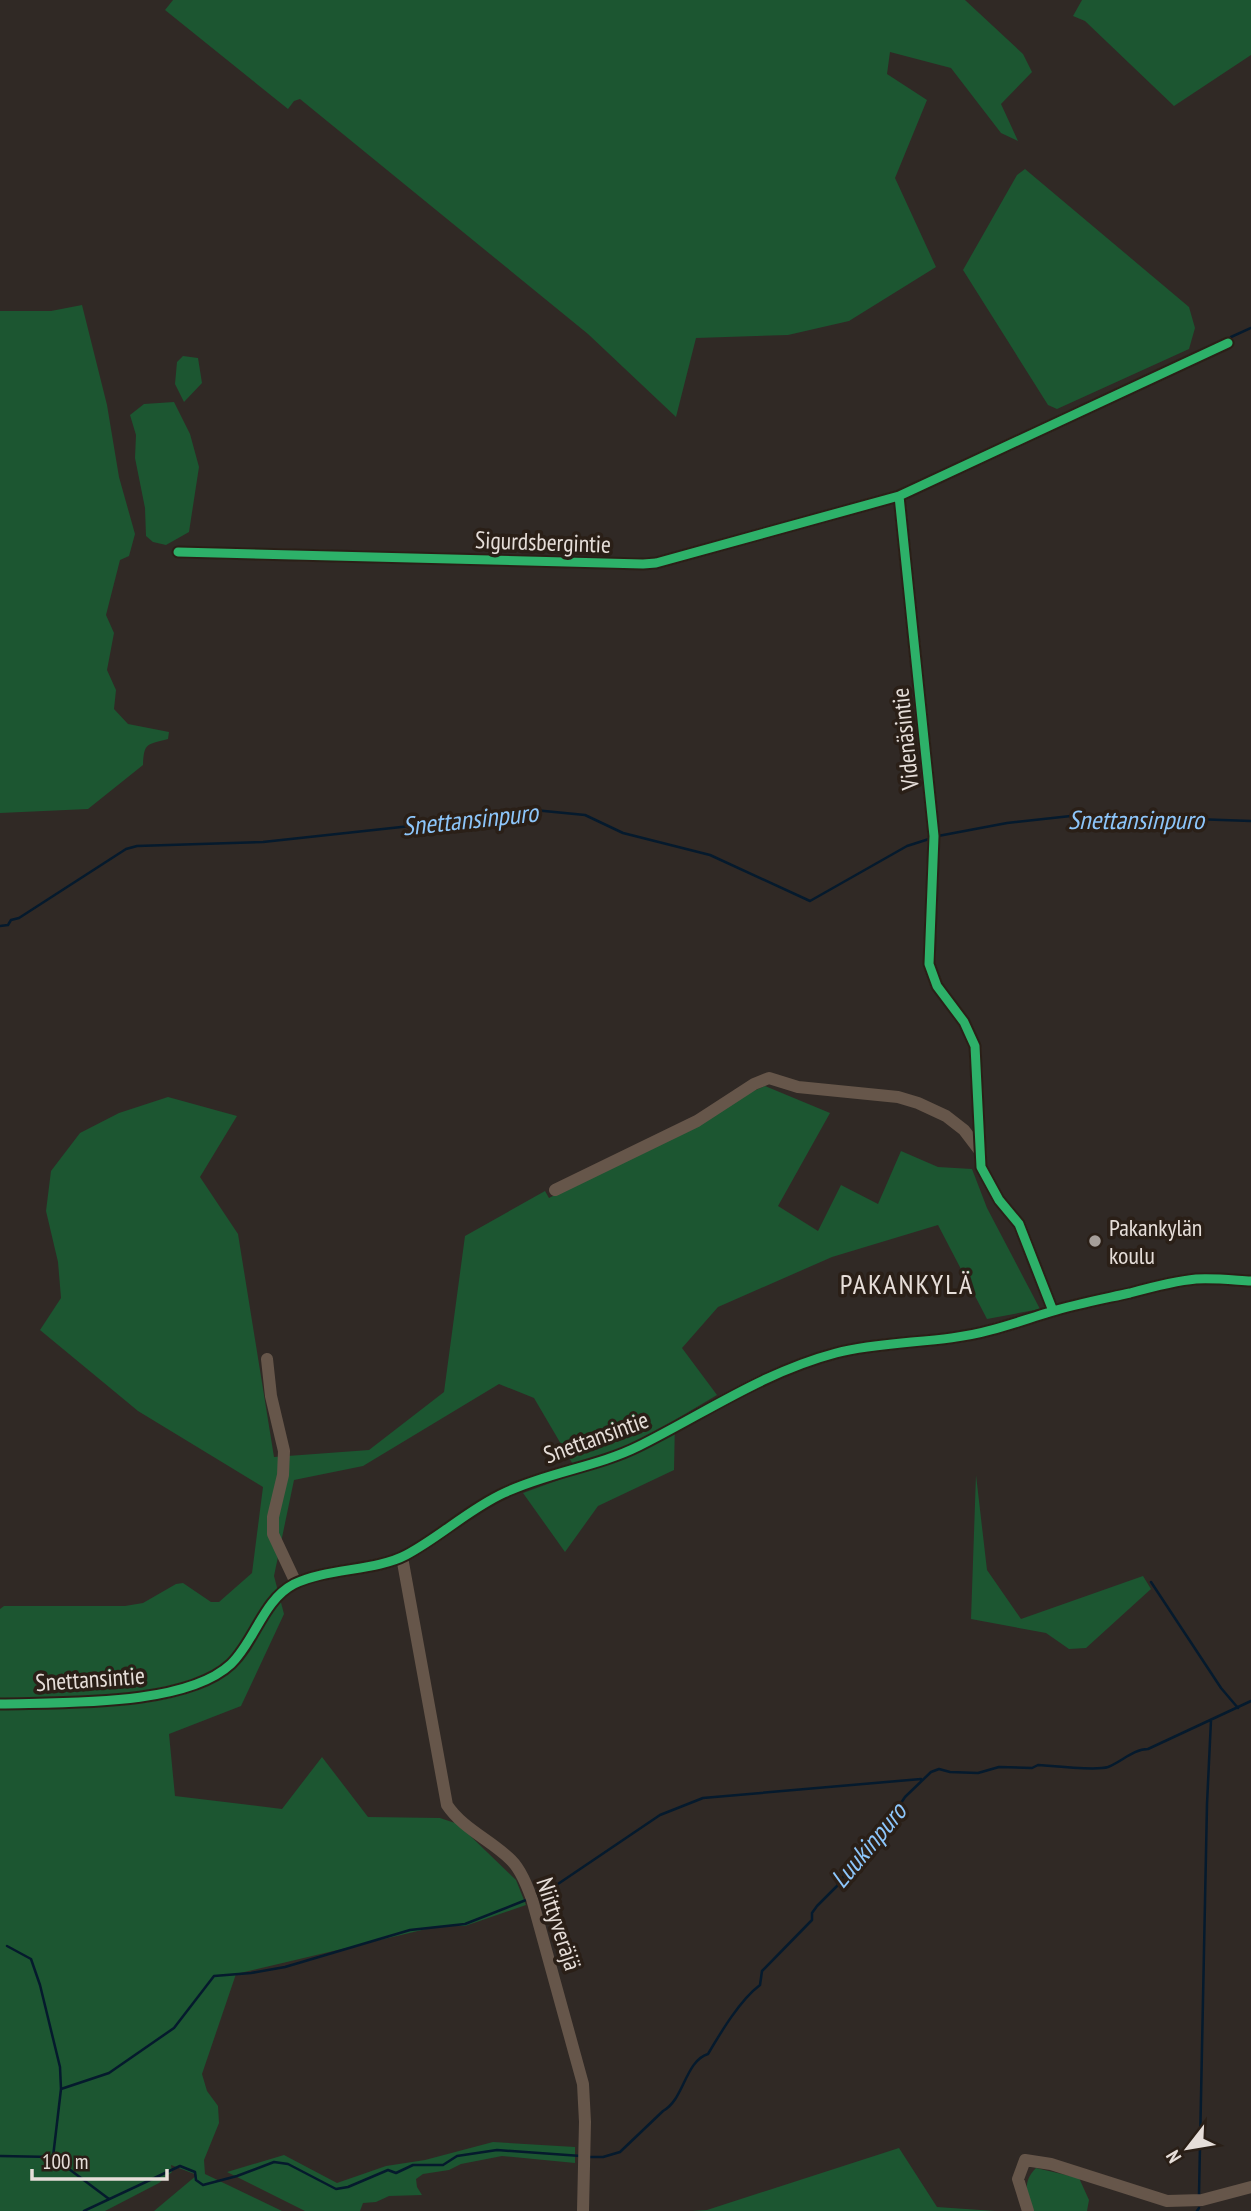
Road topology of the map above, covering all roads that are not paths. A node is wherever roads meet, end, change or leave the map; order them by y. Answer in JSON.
{"nodes":[{"id":1,"x":1228,"y":343,"type":"dead end"},
{"id":2,"x":899,"y":496,"type":"junction"},
{"id":3,"x":178,"y":552,"type":"dead end"},
{"id":4,"x":980,"y":1152,"type":"junction"},
{"id":5,"x":555,"y":1189,"type":"dead end"},
{"id":6,"x":1251,"y":1281,"type":"edge"},
{"id":7,"x":1053,"y":1311,"type":"junction"},
{"id":8,"x":267,"y":1359,"type":"dead end"},
{"id":9,"x":402,"y":1557,"type":"junction"},
{"id":10,"x":296,"y":1583,"type":"junction"},
{"id":11,"x":0,"y":1704,"type":"edge"},
{"id":12,"x":1251,"y":2187,"type":"edge"},
{"id":13,"x":583,"y":2211,"type":"edge"},
{"id":14,"x":1028,"y":2211,"type":"edge"}],
"edges":[{"from":1,"to":2,"type":"street"},
{"from":2,"to":3,"type":"street","name":"Sigurdsbergintie"},
{"from":2,"to":4,"type":"street","name":"Videnäsintie"},
{"from":4,"to":5,"type":"street"},
{"from":4,"to":7,"type":"street","name":"Videnäsintie"},
{"from":6,"to":7,"type":"street","name":"Snettansintie"},
{"from":7,"to":9,"type":"street","name":"Snettansintie"},
{"from":8,"to":10,"type":"street"},
{"from":9,"to":10,"type":"street","name":"Snettansintie"},
{"from":9,"to":13,"type":"street","name":"Niittyveräjä"},
{"from":10,"to":11,"type":"street","name":"Snettansintie"},
{"from":12,"to":14,"type":"street"}]}
